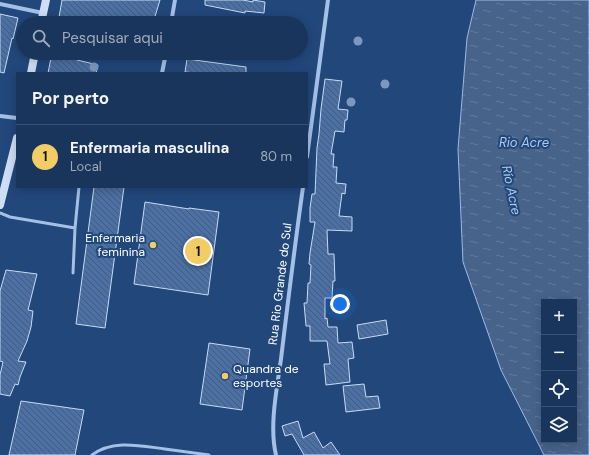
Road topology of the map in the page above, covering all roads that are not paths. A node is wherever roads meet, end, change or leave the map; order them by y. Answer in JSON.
{"nodes":[{"id":1,"x":46,"y":0,"type":"edge"},
{"id":2,"x":175,"y":0,"type":"edge"},
{"id":3,"x":328,"y":0,"type":"edge"},
{"id":4,"x":0,"y":4,"type":"edge"},
{"id":5,"x":43,"y":13,"type":"junction"},
{"id":6,"x":42,"y":16,"type":"edge"},
{"id":7,"x":172,"y":16,"type":"edge"},
{"id":8,"x":34,"y":60,"type":"edge"},
{"id":9,"x":165,"y":60,"type":"edge"},
{"id":10,"x":31,"y":72,"type":"edge"},
{"id":11,"x":162,"y":72,"type":"edge"},
{"id":12,"x":0,"y":116,"type":"edge"},
{"id":13,"x":16,"y":118,"type":"edge"},
{"id":14,"x":16,"y":142,"type":"edge"},
{"id":15,"x":308,"y":150,"type":"edge"},
{"id":16,"x":79,"y":188,"type":"edge"},
{"id":17,"x":303,"y":188,"type":"edge"},
{"id":18,"x":0,"y":205,"type":"edge"},
{"id":19,"x":0,"y":213,"type":"edge"},
{"id":20,"x":75,"y":228,"type":"junction"},
{"id":21,"x":73,"y":273,"type":"dead end"},
{"id":22,"x":92,"y":455,"type":"edge"},
{"id":23,"x":208,"y":455,"type":"edge"},
{"id":24,"x":276,"y":455,"type":"edge"}],
"edges":[{"from":1,"to":5,"type":"street"},
{"from":2,"to":7,"type":"street"},
{"from":3,"to":15,"type":"street"},
{"from":4,"to":5,"type":"street"},
{"from":5,"to":6,"type":"street"},
{"from":8,"to":10,"type":"street"},
{"from":9,"to":11,"type":"street"},
{"from":12,"to":13,"type":"street"},
{"from":14,"to":18,"type":"street"},
{"from":16,"to":20,"type":"lane"},
{"from":17,"to":24,"type":"street","name":"Rua Rio Grande do Sul"},
{"from":19,"to":20,"type":"lane"},
{"from":20,"to":21,"type":"lane"},
{"from":22,"to":23,"type":"lane"}]}
